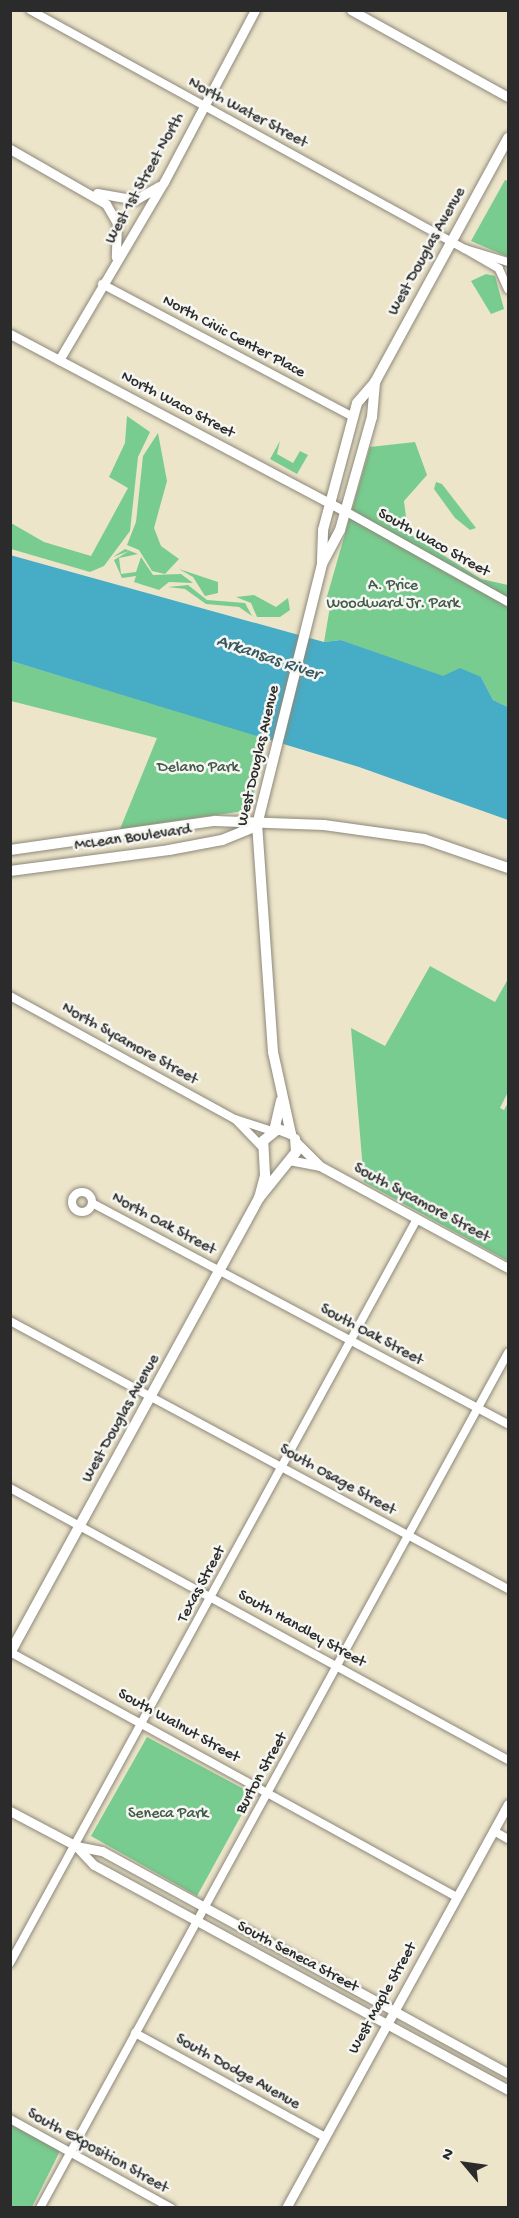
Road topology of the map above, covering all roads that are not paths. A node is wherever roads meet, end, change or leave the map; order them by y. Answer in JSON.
{"nodes":[{"id":1,"x":30,"y":10,"type":"edge"},
{"id":2,"x":255,"y":10,"type":"edge"},
{"id":3,"x":351,"y":10,"type":"edge"},
{"id":4,"x":508,"y":98,"type":"edge"},
{"id":5,"x":204,"y":106,"type":"junction"},
{"id":6,"x":508,"y":138,"type":"edge"},
{"id":7,"x":10,"y":149,"type":"edge"},
{"id":8,"x":164,"y":183,"type":"junction"},
{"id":9,"x":84,"y":188,"type":"junction"},
{"id":10,"x":451,"y":242,"type":"junction"},
{"id":11,"x":465,"y":249,"type":"junction"},
{"id":12,"x":508,"y":262,"type":"edge"},
{"id":13,"x":115,"y":263,"type":"junction"},
{"id":14,"x":508,"y":279,"type":"edge"},
{"id":15,"x":102,"y":284,"type":"junction"},
{"id":16,"x":508,"y":290,"type":"edge"},
{"id":17,"x":10,"y":334,"type":"edge"},
{"id":18,"x":59,"y":360,"type":"junction"},
{"id":19,"x":375,"y":382,"type":"junction"},
{"id":20,"x":351,"y":416,"type":"junction"},
{"id":21,"x":330,"y":503,"type":"junction"},
{"id":22,"x":345,"y":511,"type":"junction"},
{"id":23,"x":322,"y":564,"type":"junction"},
{"id":24,"x":508,"y":602,"type":"edge"},
{"id":25,"x":257,"y":825,"type":"junction"},
{"id":26,"x":10,"y":850,"type":"edge"},
{"id":27,"x":508,"y":868,"type":"edge"},
{"id":28,"x":10,"y":871,"type":"edge"},
{"id":29,"x":10,"y":996,"type":"edge"},
{"id":30,"x":281,"y":1100,"type":"junction"},
{"id":31,"x":235,"y":1119,"type":"junction"},
{"id":32,"x":273,"y":1131,"type":"junction"},
{"id":33,"x":294,"y":1138,"type":"junction"},
{"id":34,"x":263,"y":1151,"type":"junction"},
{"id":35,"x":288,"y":1161,"type":"junction"},
{"id":36,"x":320,"y":1166,"type":"junction"},
{"id":37,"x":259,"y":1198,"type":"junction"},
{"id":38,"x":92,"y":1203,"type":"dead end"},
{"id":39,"x":417,"y":1219,"type":"junction"},
{"id":40,"x":508,"y":1268,"type":"edge"},
{"id":41,"x":221,"y":1271,"type":"junction"},
{"id":42,"x":10,"y":1321,"type":"edge"},
{"id":43,"x":351,"y":1341,"type":"junction"},
{"id":44,"x":508,"y":1353,"type":"edge"},
{"id":45,"x":152,"y":1396,"type":"junction"},
{"id":46,"x":479,"y":1408,"type":"junction"},
{"id":47,"x":508,"y":1424,"type":"edge"},
{"id":48,"x":283,"y":1467,"type":"junction"},
{"id":49,"x":10,"y":1488,"type":"edge"},
{"id":50,"x":81,"y":1526,"type":"junction"},
{"id":51,"x":409,"y":1535,"type":"junction"},
{"id":52,"x":508,"y":1589,"type":"edge"},
{"id":53,"x":212,"y":1597,"type":"junction"},
{"id":54,"x":11,"y":1652,"type":"edge"},
{"id":55,"x":338,"y":1666,"type":"junction"},
{"id":56,"x":144,"y":1724,"type":"junction"},
{"id":57,"x":508,"y":1760,"type":"edge"},
{"id":58,"x":268,"y":1792,"type":"junction"},
{"id":59,"x":508,"y":1804,"type":"edge"},
{"id":60,"x":10,"y":1811,"type":"edge"},
{"id":61,"x":494,"y":1831,"type":"junction"},
{"id":62,"x":508,"y":1839,"type":"edge"},
{"id":63,"x":76,"y":1846,"type":"junction"},
{"id":64,"x":457,"y":1897,"type":"junction"},
{"id":65,"x":204,"y":1907,"type":"junction"},
{"id":66,"x":197,"y":1921,"type":"junction"},
{"id":67,"x":10,"y":1963,"type":"edge"},
{"id":68,"x":395,"y":2010,"type":"junction"},
{"id":69,"x":387,"y":2024,"type":"junction"},
{"id":70,"x":135,"y":2033,"type":"junction"},
{"id":71,"x":508,"y":2073,"type":"edge"},
{"id":72,"x":508,"y":2090,"type":"edge"},
{"id":73,"x":10,"y":2119,"type":"edge"},
{"id":74,"x":325,"y":2137,"type":"junction"},
{"id":75,"x":70,"y":2152,"type":"junction"},
{"id":76,"x":40,"y":2208,"type":"edge"},
{"id":77,"x":171,"y":2208,"type":"edge"},
{"id":78,"x":286,"y":2208,"type":"edge"}],
"edges":[{"from":1,"to":5,"type":"street","name":"North Water Street"},
{"from":2,"to":5,"type":"street","name":"West 1st Street North"},
{"from":3,"to":4,"type":"street"},
{"from":5,"to":8,"type":"street","name":"West 1st Street North"},
{"from":5,"to":10,"type":"street","name":"North Water Street"},
{"from":6,"to":10,"type":"main road","name":"West Douglas Avenue"},
{"from":7,"to":9,"type":"street"},
{"from":8,"to":9,"type":"street"},
{"from":8,"to":13,"type":"street","name":"West 1st Street North"},
{"from":9,"to":13,"type":"street"},
{"from":10,"to":11,"type":"street","name":"North Water Street"},
{"from":10,"to":19,"type":"main road","name":"West Douglas Avenue"},
{"from":11,"to":12,"type":"street"},
{"from":11,"to":14,"type":"street"},
{"from":13,"to":15,"type":"street","name":"West 1st Street North"},
{"from":14,"to":16,"type":"street"},
{"from":15,"to":18,"type":"street","name":"West 1st Street North"},
{"from":15,"to":20,"type":"street","name":"North Civic Center Place"},
{"from":17,"to":18,"type":"street","name":"North Waco Street"},
{"from":18,"to":21,"type":"street","name":"North Waco Street"},
{"from":19,"to":20,"type":"main road","name":"West Douglas Avenue"},
{"from":19,"to":22,"type":"main road","name":"West Douglas Avenue"},
{"from":20,"to":21,"type":"main road","name":"West Douglas Avenue"},
{"from":21,"to":22,"type":"street","name":"North Waco Street"},
{"from":21,"to":23,"type":"main road","name":"West Douglas Avenue"},
{"from":22,"to":23,"type":"main road","name":"West Douglas Avenue"},
{"from":22,"to":24,"type":"street","name":"South Waco Street"},
{"from":23,"to":25,"type":"main road","name":"West Douglas Avenue"},
{"from":25,"to":26,"type":"main road","name":"McLean Boulevard"},
{"from":25,"to":27,"type":"main road","name":"McLean Boulevard"},
{"from":25,"to":28,"type":"main road","name":"McLean Boulevard"},
{"from":25,"to":30,"type":"main road","name":"West Douglas Avenue"},
{"from":29,"to":31,"type":"street","name":"North Sycamore Street"},
{"from":30,"to":32,"type":"main road","name":"West Douglas Avenue"},
{"from":30,"to":33,"type":"main road","name":"West Douglas Avenue"},
{"from":31,"to":32,"type":"street","name":"North Sycamore Street"},
{"from":31,"to":34,"type":"street","name":"North Sycamore Street"},
{"from":32,"to":33,"type":"main road"},
{"from":32,"to":34,"type":"main road","name":"West Douglas Avenue"},
{"from":33,"to":35,"type":"main road","name":"West Douglas Avenue"},
{"from":33,"to":36,"type":"street","name":"South Sycamore Street"},
{"from":34,"to":35,"type":"main road"},
{"from":34,"to":37,"type":"main road","name":"West Douglas Avenue"},
{"from":35,"to":36,"type":"street","name":"South Sycamore Street"},
{"from":35,"to":37,"type":"main road","name":"West Douglas Avenue"},
{"from":36,"to":39,"type":"street","name":"South Sycamore Street"},
{"from":37,"to":41,"type":"main road","name":"West Douglas Avenue"},
{"from":38,"to":41,"type":"street","name":"North Oak Street"},
{"from":39,"to":40,"type":"street","name":"South Sycamore Street"},
{"from":39,"to":43,"type":"street","name":"Texas Street"},
{"from":41,"to":43,"type":"street","name":"South Oak Street"},
{"from":41,"to":45,"type":"main road","name":"West Douglas Avenue"},
{"from":42,"to":45,"type":"street","name":"South Osage Street"},
{"from":43,"to":46,"type":"street","name":"South Oak Street"},
{"from":43,"to":48,"type":"street","name":"Texas Street"},
{"from":44,"to":46,"type":"street","name":"Burton Street"},
{"from":45,"to":48,"type":"street","name":"South Osage Street"},
{"from":45,"to":50,"type":"main road","name":"West Douglas Avenue"},
{"from":46,"to":47,"type":"street","name":"South Oak Street"},
{"from":46,"to":51,"type":"street","name":"Burton Street"},
{"from":48,"to":51,"type":"street","name":"South Osage Street"},
{"from":48,"to":53,"type":"street","name":"Texas Street"},
{"from":49,"to":50,"type":"street","name":"South Handley Street"},
{"from":50,"to":53,"type":"street","name":"South Handley Street"},
{"from":50,"to":54,"type":"main road","name":"West Douglas Avenue"},
{"from":51,"to":52,"type":"street","name":"South Osage Street"},
{"from":51,"to":55,"type":"street","name":"Burton Street"},
{"from":53,"to":55,"type":"street","name":"South Handley Street"},
{"from":53,"to":56,"type":"street","name":"Texas Street"},
{"from":54,"to":56,"type":"street","name":"South Walnut Street"},
{"from":55,"to":57,"type":"street","name":"South Handley Street"},
{"from":55,"to":58,"type":"street","name":"Burton Street"},
{"from":56,"to":58,"type":"street","name":"South Walnut Street"},
{"from":56,"to":63,"type":"street","name":"Texas Street"},
{"from":58,"to":64,"type":"street","name":"South Walnut Street"},
{"from":58,"to":65,"type":"street","name":"Burton Street"},
{"from":59,"to":61,"type":"street","name":"West Maple Street"},
{"from":60,"to":63,"type":"street","name":"South Seneca Street"},
{"from":61,"to":62,"type":"street"},
{"from":61,"to":64,"type":"street","name":"West Maple Street"},
{"from":63,"to":65,"type":"street","name":"South Seneca Street"},
{"from":63,"to":66,"type":"street","name":"South Seneca Street"},
{"from":63,"to":67,"type":"street","name":"Texas Street"},
{"from":64,"to":68,"type":"street","name":"West Maple Street"},
{"from":65,"to":66,"type":"street","name":"Burton Street"},
{"from":65,"to":68,"type":"street","name":"South Seneca Street"},
{"from":66,"to":69,"type":"street","name":"South Seneca Street"},
{"from":66,"to":70,"type":"street","name":"Burton Street"},
{"from":68,"to":69,"type":"street","name":"West Maple Street"},
{"from":68,"to":71,"type":"street","name":"South Seneca Street"},
{"from":69,"to":72,"type":"street","name":"South Seneca Street"},
{"from":69,"to":74,"type":"street","name":"West Maple Street"},
{"from":70,"to":74,"type":"street","name":"South Dodge Avenue"},
{"from":70,"to":75,"type":"street","name":"Burton Street"},
{"from":73,"to":75,"type":"street","name":"South Exposition Street"},
{"from":74,"to":78,"type":"street","name":"West Maple Street"},
{"from":75,"to":76,"type":"street","name":"Burton Street"},
{"from":75,"to":77,"type":"street","name":"South Exposition Street"}]}
